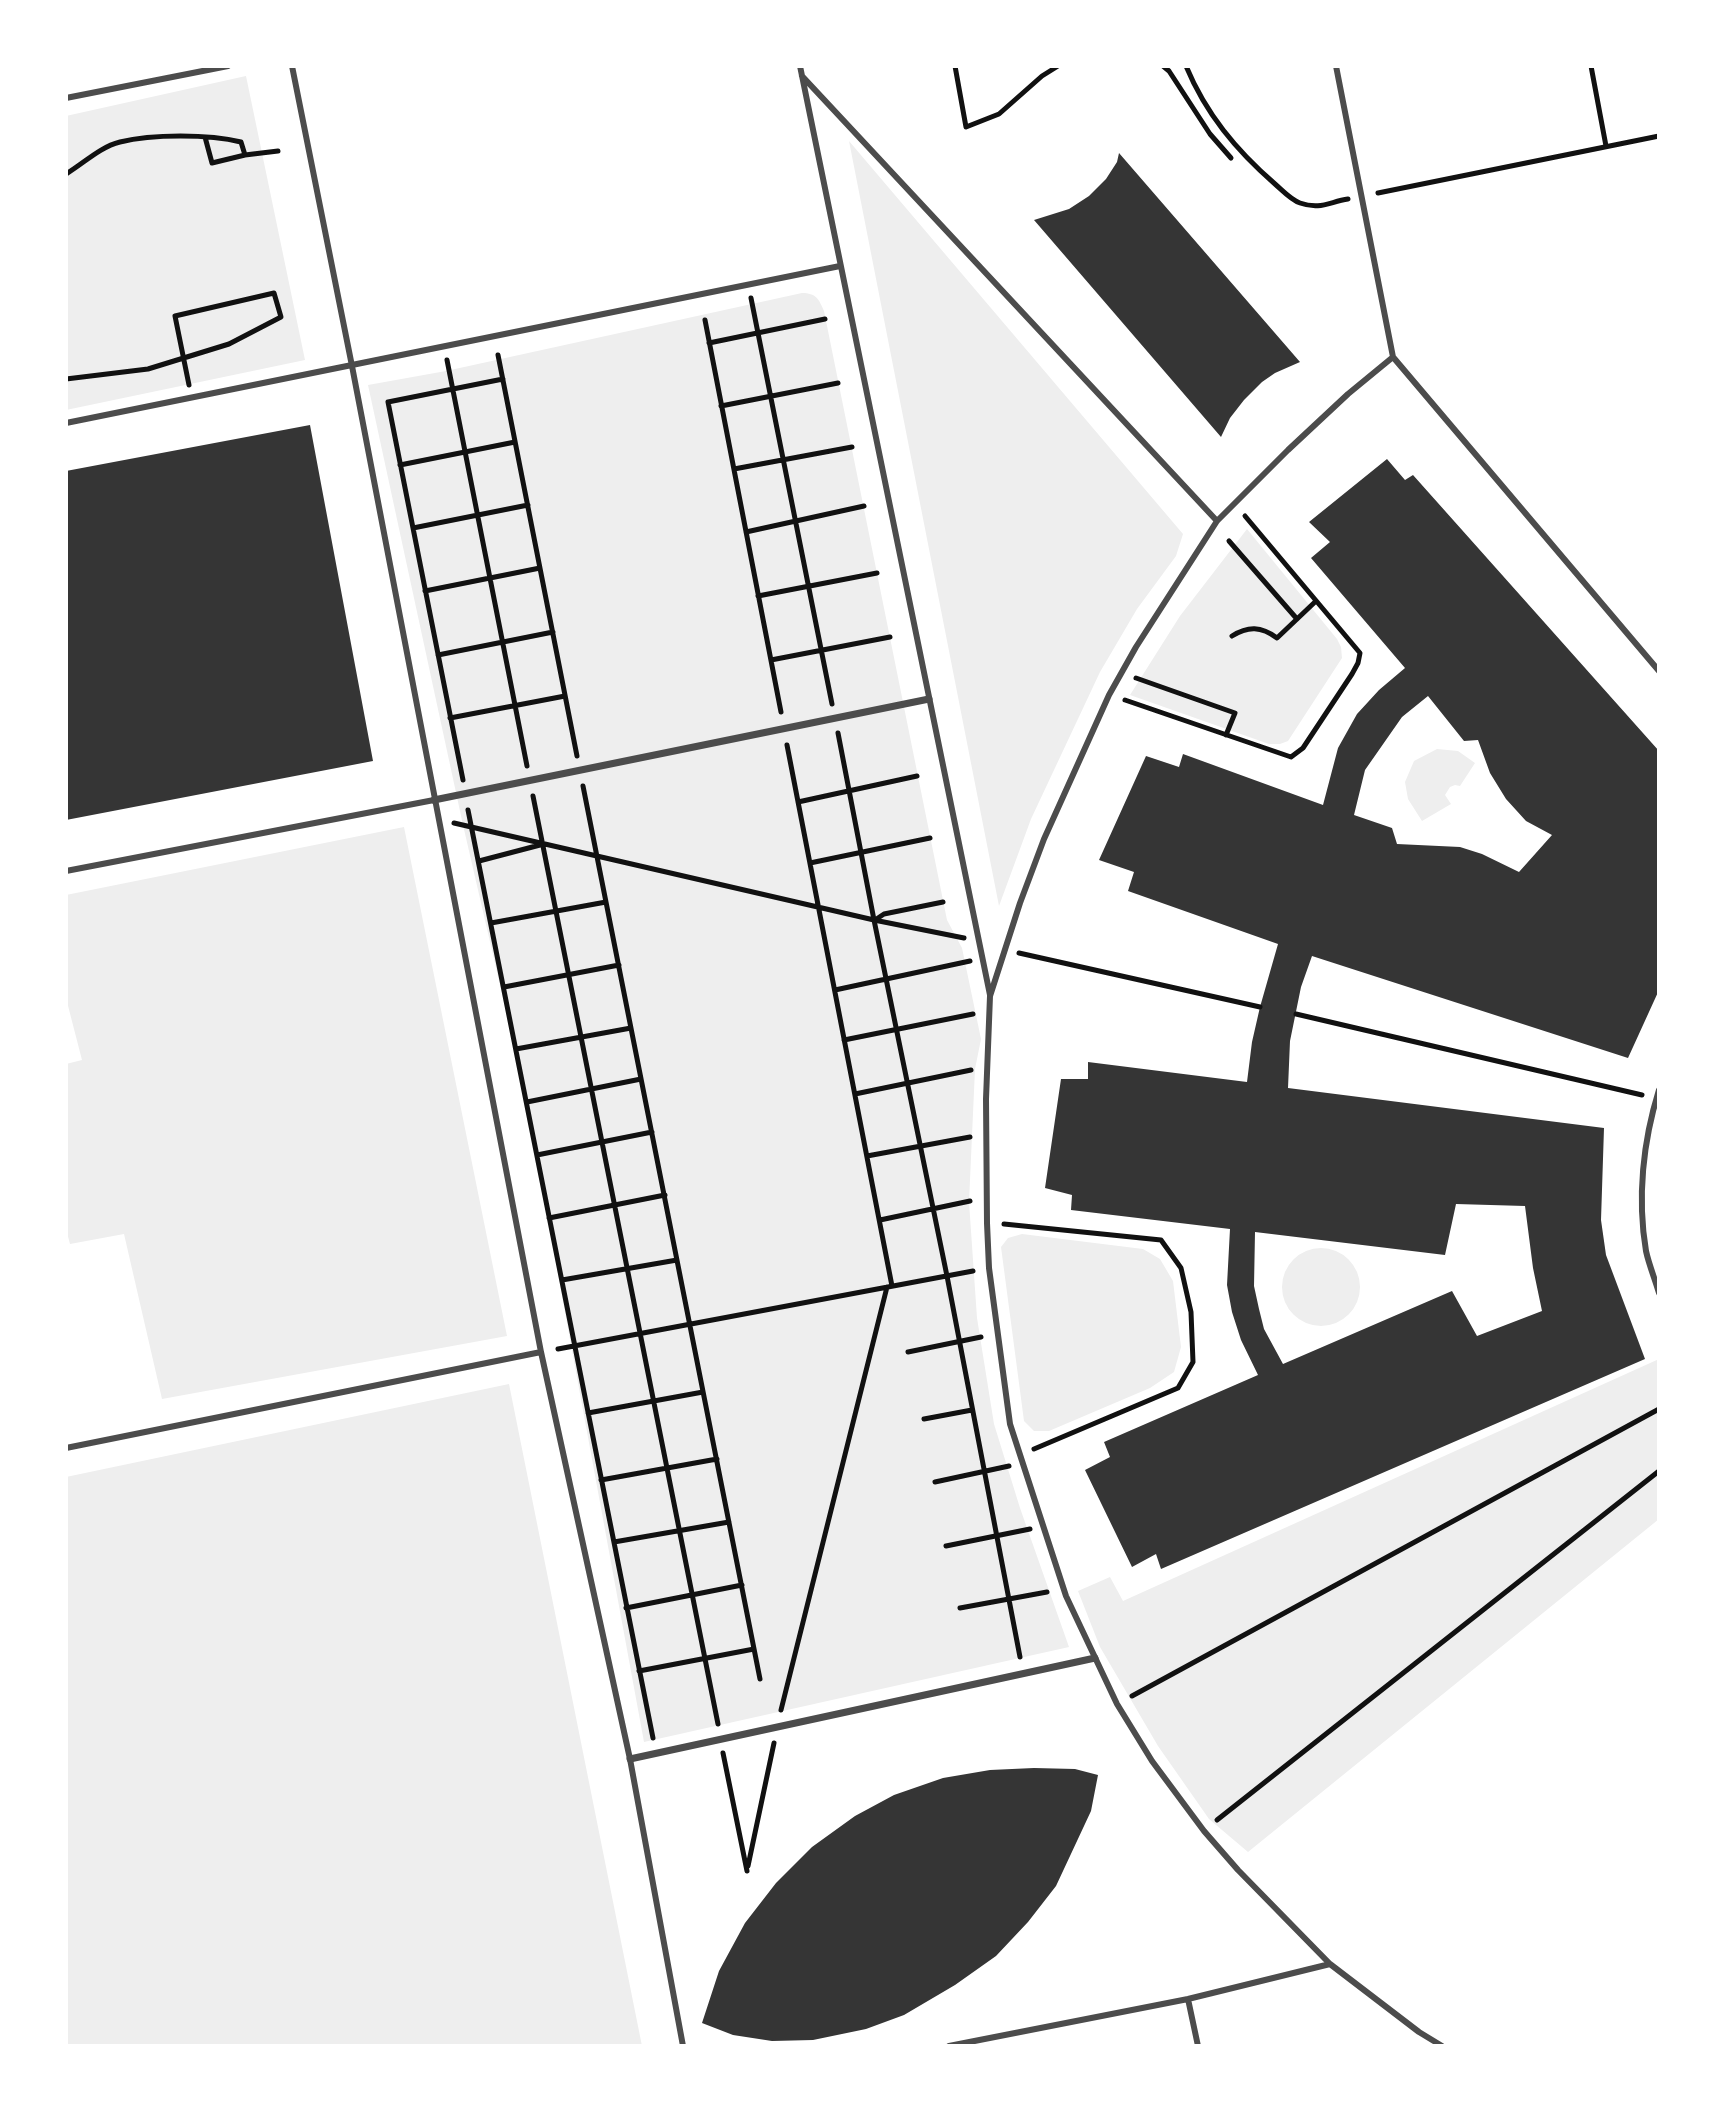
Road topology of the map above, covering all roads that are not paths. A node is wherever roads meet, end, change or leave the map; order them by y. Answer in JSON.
{"nodes":[{"id":1,"x":228,"y":66,"type":"edge"},
{"id":2,"x":292,"y":66,"type":"edge"},
{"id":3,"x":800,"y":66,"type":"edge"},
{"id":4,"x":1336,"y":66,"type":"edge"},
{"id":5,"x":802,"y":76,"type":"junction"},
{"id":6,"x":66,"y":98,"type":"edge"},
{"id":7,"x":840,"y":266,"type":"junction"},
{"id":8,"x":1393,"y":357,"type":"junction"},
{"id":9,"x":352,"y":366,"type":"junction"},
{"id":10,"x":66,"y":423,"type":"edge"},
{"id":11,"x":1217,"y":521,"type":"junction"},
{"id":12,"x":1659,"y":671,"type":"edge"},
{"id":13,"x":929,"y":699,"type":"junction"},
{"id":14,"x":434,"y":800,"type":"junction"},
{"id":15,"x":66,"y":871,"type":"edge"},
{"id":16,"x":990,"y":996,"type":"junction"},
{"id":17,"x":1659,"y":1090,"type":"edge"},
{"id":18,"x":1659,"y":1293,"type":"edge"},
{"id":19,"x":541,"y":1352,"type":"junction"},
{"id":20,"x":66,"y":1448,"type":"edge"},
{"id":21,"x":1095,"y":1658,"type":"junction"},
{"id":22,"x":630,"y":1759,"type":"junction"},
{"id":23,"x":1330,"y":1964,"type":"junction"},
{"id":24,"x":1188,"y":1999,"type":"junction"},
{"id":25,"x":683,"y":2046,"type":"edge"},
{"id":26,"x":949,"y":2046,"type":"edge"},
{"id":27,"x":1198,"y":2046,"type":"edge"},
{"id":28,"x":1442,"y":2046,"type":"edge"}],
"edges":[{"from":1,"to":6,"type":"lane"},
{"from":2,"to":9,"type":"lane"},
{"from":3,"to":5,"type":"lane"},
{"from":4,"to":8,"type":"lane"},
{"from":5,"to":7,"type":"lane"},
{"from":5,"to":11,"type":"lane"},
{"from":7,"to":9,"type":"lane"},
{"from":7,"to":13,"type":"lane"},
{"from":8,"to":11,"type":"lane"},
{"from":8,"to":12,"type":"lane"},
{"from":9,"to":10,"type":"lane"},
{"from":9,"to":14,"type":"lane"},
{"from":11,"to":16,"type":"lane"},
{"from":13,"to":14,"type":"street"},
{"from":13,"to":16,"type":"lane"},
{"from":14,"to":15,"type":"lane"},
{"from":14,"to":19,"type":"lane"},
{"from":16,"to":21,"type":"lane"},
{"from":17,"to":18,"type":"lane"},
{"from":19,"to":20,"type":"lane"},
{"from":19,"to":22,"type":"lane"},
{"from":21,"to":22,"type":"street"},
{"from":21,"to":23,"type":"lane"},
{"from":22,"to":25,"type":"lane"},
{"from":23,"to":24,"type":"lane"},
{"from":23,"to":28,"type":"lane"},
{"from":24,"to":26,"type":"lane"},
{"from":24,"to":27,"type":"lane"}]}
